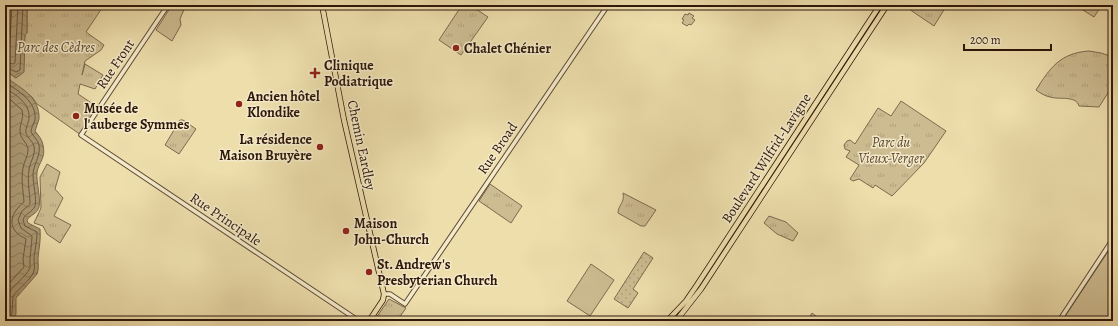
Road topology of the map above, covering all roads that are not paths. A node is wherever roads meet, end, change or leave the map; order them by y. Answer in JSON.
{"nodes":[{"id":1,"x":168,"y":5,"type":"edge"},
{"id":2,"x":322,"y":5,"type":"edge"},
{"id":3,"x":608,"y":5,"type":"edge"},
{"id":4,"x":880,"y":5,"type":"edge"},
{"id":5,"x":887,"y":5,"type":"edge"},
{"id":6,"x":81,"y":135,"type":"joint"},
{"id":7,"x":1113,"y":239,"type":"edge"},
{"id":8,"x":384,"y":292,"type":"junction"},
{"id":9,"x":359,"y":321,"type":"edge"},
{"id":10,"x":369,"y":321,"type":"edge"},
{"id":11,"x":667,"y":321,"type":"edge"},
{"id":12,"x":676,"y":321,"type":"edge"},
{"id":13,"x":1059,"y":321,"type":"edge"}],
"edges":[{"from":1,"to":6,"type":"street","name":"Rue Front"},
{"from":2,"to":8,"type":"main road","name":"Chemin Eardley"},
{"from":3,"to":8,"type":"street","name":"Rue Broad"},
{"from":4,"to":11,"type":"main road","name":"Boulevard Wilfrid-Lavigne"},
{"from":5,"to":12,"type":"main road","name":"Boulevard Wilfrid-Lavigne"},
{"from":6,"to":9,"type":"street","name":"Rue Principale"},
{"from":7,"to":13,"type":"street"},
{"from":8,"to":10,"type":"main road"}]}
